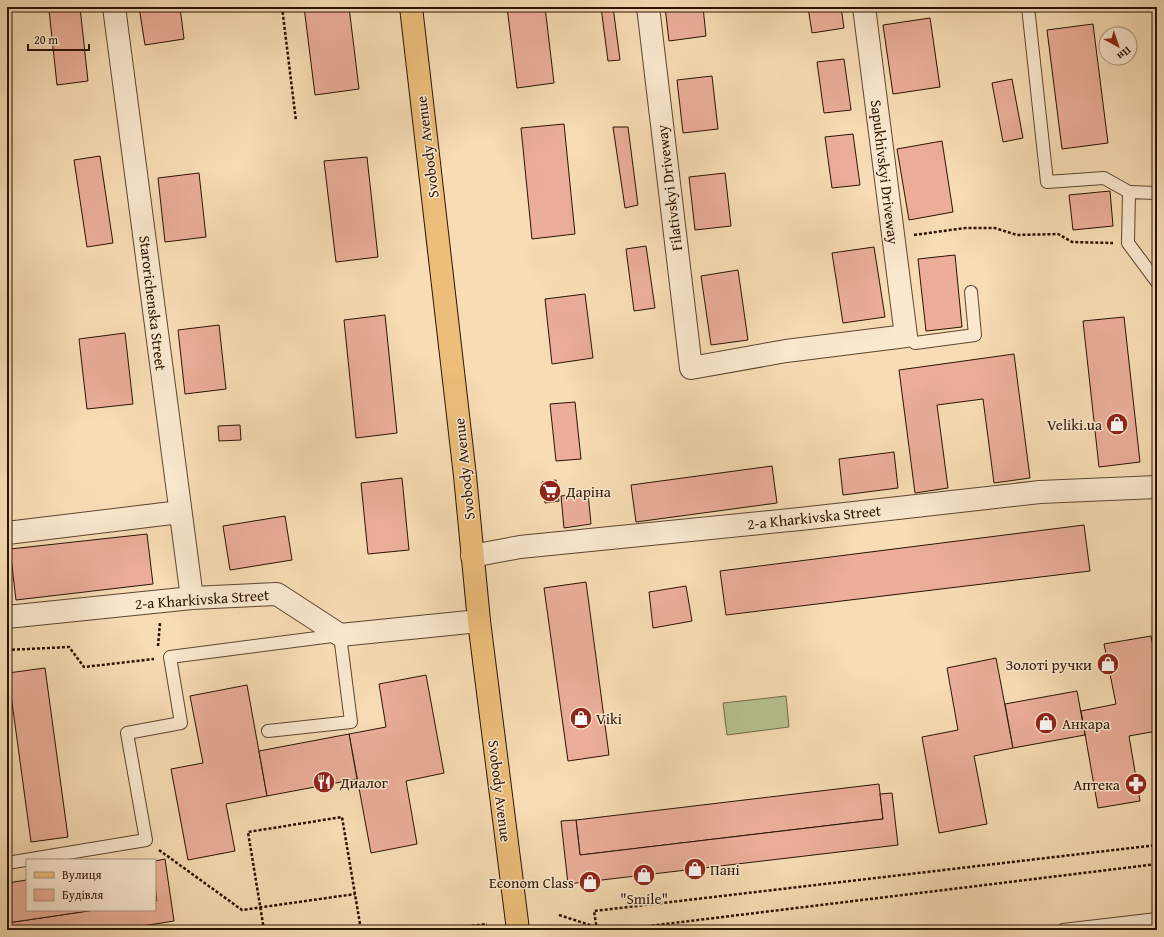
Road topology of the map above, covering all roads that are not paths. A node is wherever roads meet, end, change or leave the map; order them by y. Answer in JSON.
{"nodes":[{"id":1,"x":114,"y":7,"type":"edge"},
{"id":2,"x":411,"y":7,"type":"edge"},
{"id":3,"x":648,"y":7,"type":"edge"},
{"id":4,"x":864,"y":7,"type":"edge"},
{"id":5,"x":1028,"y":7,"type":"edge"},
{"id":6,"x":1129,"y":192,"type":"junction"},
{"id":7,"x":1157,"y":193,"type":"edge"},
{"id":8,"x":1157,"y":282,"type":"edge"},
{"id":9,"x":971,"y":292,"type":"dead end"},
{"id":10,"x":906,"y":336,"type":"junction"},
{"id":11,"x":1157,"y":487,"type":"edge"},
{"id":12,"x":180,"y":512,"type":"junction"},
{"id":13,"x":7,"y":533,"type":"edge"},
{"id":14,"x":472,"y":556,"type":"junction"},
{"id":15,"x":181,"y":599,"type":"junction"},
{"id":16,"x":7,"y":617,"type":"edge"},
{"id":17,"x":479,"y":621,"type":"junction"},
{"id":18,"x":340,"y":635,"type":"junction"},
{"id":19,"x":268,"y":731,"type":"dead end"},
{"id":20,"x":7,"y":861,"type":"edge"},
{"id":21,"x":1157,"y":919,"type":"edge"},
{"id":22,"x":1103,"y":928,"type":"edge"},
{"id":23,"x":518,"y":930,"type":"edge"},
{"id":24,"x":1063,"y":930,"type":"edge"}],
"edges":[{"from":1,"to":12,"type":"street","name":"Starorichenska Street"},
{"from":2,"to":14,"type":"main road","name":"Svobody Avenue"},
{"from":3,"to":10,"type":"street","name":"Filativskyi Driveway"},
{"from":4,"to":10,"type":"street","name":"Sapukhivskyi Driveway"},
{"from":5,"to":6,"type":"lane"},
{"from":6,"to":7,"type":"lane"},
{"from":6,"to":8,"type":"lane"},
{"from":9,"to":10,"type":"lane"},
{"from":11,"to":14,"type":"street","name":"2-a Kharkivska Street"},
{"from":12,"to":13,"type":"street"},
{"from":12,"to":15,"type":"street","name":"Starorichenska Street"},
{"from":14,"to":17,"type":"main road","name":"Svobody Avenue"},
{"from":15,"to":16,"type":"street","name":"2-a Kharkivska Street"},
{"from":15,"to":18,"type":"street","name":"2-a Kharkivska Street"},
{"from":17,"to":18,"type":"street"},
{"from":17,"to":23,"type":"main road","name":"Svobody Avenue"},
{"from":18,"to":19,"type":"lane"},
{"from":18,"to":20,"type":"lane"},
{"from":21,"to":22,"type":"lane"},
{"from":22,"to":24,"type":"lane"}]}
